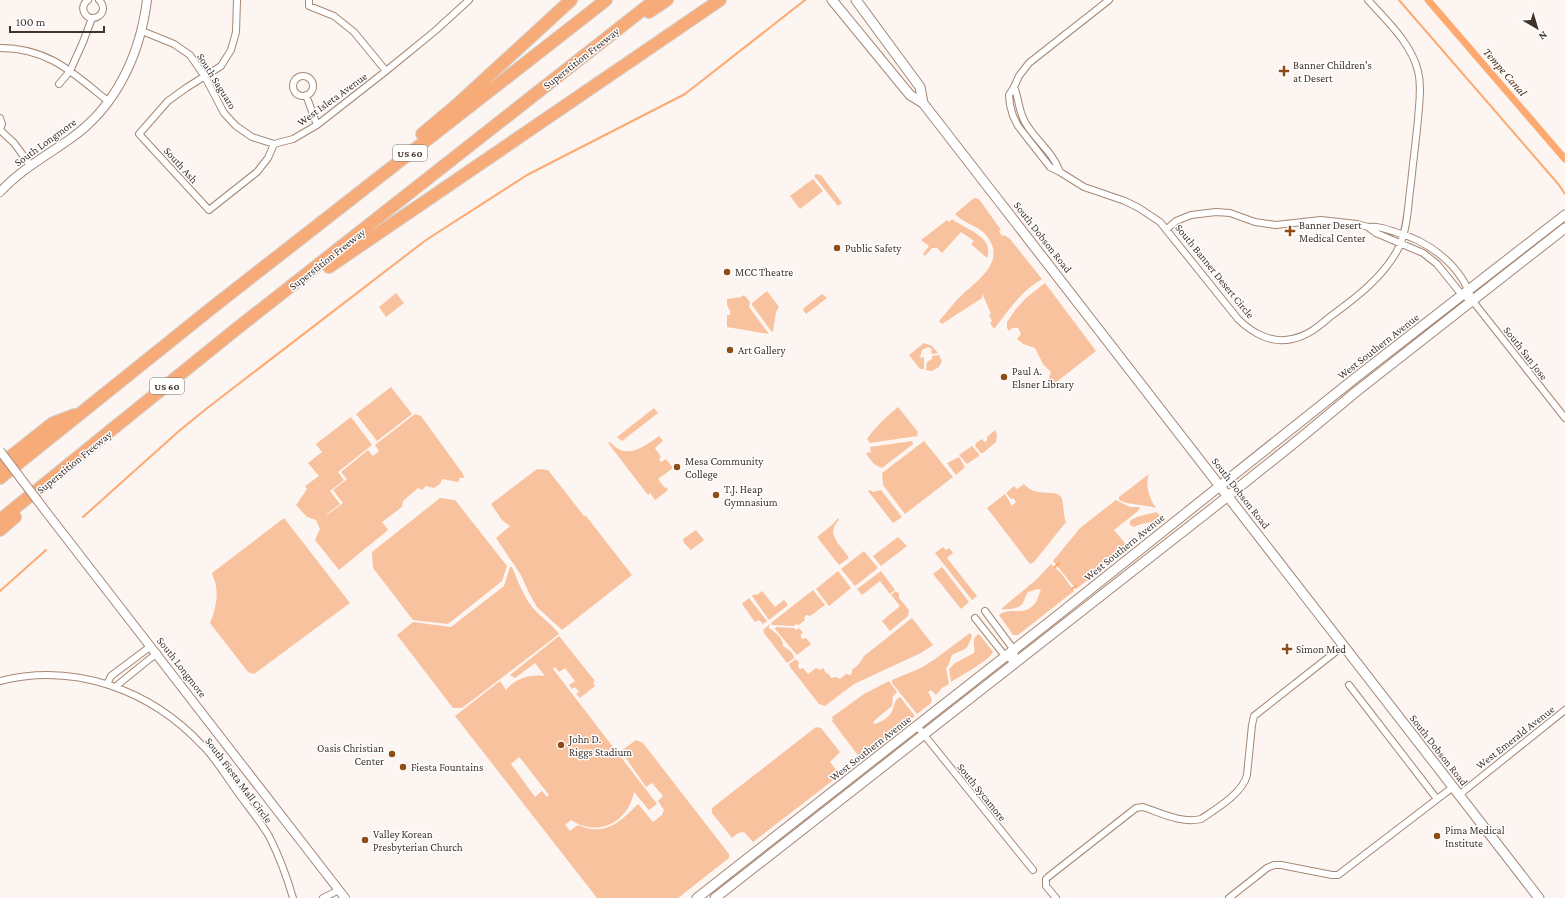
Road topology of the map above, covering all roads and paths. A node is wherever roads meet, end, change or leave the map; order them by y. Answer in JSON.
{"nodes":[{"id":1,"x":88,"y":0,"type":"edge"},
{"id":2,"x":99,"y":0,"type":"edge"},
{"id":3,"x":147,"y":0,"type":"edge"},
{"id":4,"x":237,"y":0,"type":"edge"},
{"id":5,"x":310,"y":0,"type":"edge"},
{"id":6,"x":469,"y":0,"type":"edge"},
{"id":7,"x":571,"y":0,"type":"edge"},
{"id":8,"x":606,"y":0,"type":"edge"},
{"id":9,"x":655,"y":0,"type":"edge"},
{"id":10,"x":667,"y":0,"type":"edge"},
{"id":11,"x":720,"y":0,"type":"edge"},
{"id":12,"x":832,"y":0,"type":"edge"},
{"id":13,"x":856,"y":0,"type":"edge"},
{"id":14,"x":1109,"y":0,"type":"edge"},
{"id":15,"x":1368,"y":0,"type":"edge"},
{"id":16,"x":92,"y":18,"type":"junction"},
{"id":17,"x":142,"y":31,"type":"junction"},
{"id":18,"x":600,"y":44,"type":"junction"},
{"id":19,"x":0,"y":48,"type":"edge"},
{"id":20,"x":70,"y":71,"type":"junction"},
{"id":21,"x":386,"y":71,"type":"junction"},
{"id":22,"x":205,"y":77,"type":"junction"},
{"id":23,"x":58,"y":84,"type":"dead end"},
{"id":24,"x":306,"y":95,"type":"dead end"},
{"id":25,"x":109,"y":102,"type":"junction"},
{"id":26,"x":924,"y":103,"type":"junction"},
{"id":27,"x":0,"y":118,"type":"edge"},
{"id":28,"x":317,"y":125,"type":"junction"},
{"id":29,"x":0,"y":130,"type":"edge"},
{"id":30,"x":274,"y":144,"type":"junction"},
{"id":31,"x":31,"y":166,"type":"junction"},
{"id":32,"x":0,"y":192,"type":"edge"},
{"id":33,"x":1565,"y":215,"type":"edge"},
{"id":34,"x":1368,"y":227,"type":"junction"},
{"id":35,"x":1167,"y":228,"type":"junction"},
{"id":36,"x":1565,"y":228,"type":"edge"},
{"id":37,"x":1404,"y":234,"type":"junction"},
{"id":38,"x":1400,"y":244,"type":"junction"},
{"id":39,"x":1466,"y":292,"type":"junction"},
{"id":40,"x":1472,"y":300,"type":"junction"},
{"id":41,"x":213,"y":307,"type":"junction"},
{"id":42,"x":235,"y":330,"type":"junction"},
{"id":43,"x":1382,"y":358,"type":"junction"},
{"id":44,"x":1389,"y":366,"type":"junction"},
{"id":45,"x":1354,"y":379,"type":"junction"},
{"id":46,"x":84,"y":411,"type":"junction"},
{"id":47,"x":1324,"y":418,"type":"junction"},
{"id":48,"x":1565,"y":418,"type":"edge"},
{"id":49,"x":99,"y":442,"type":"junction"},
{"id":50,"x":0,"y":451,"type":"edge"},
{"id":51,"x":0,"y":465,"type":"edge"},
{"id":52,"x":0,"y":478,"type":"edge"},
{"id":53,"x":1220,"y":486,"type":"junction"},
{"id":54,"x":1228,"y":496,"type":"junction"},
{"id":55,"x":0,"y":520,"type":"edge"},
{"id":56,"x":0,"y":530,"type":"edge"},
{"id":57,"x":1122,"y":564,"type":"junction"},
{"id":58,"x":1086,"y":607,"type":"junction"},
{"id":59,"x":985,"y":611,"type":"dead end"},
{"id":60,"x":975,"y":618,"type":"dead end"},
{"id":61,"x":151,"y":646,"type":"junction"},
{"id":62,"x":1343,"y":646,"type":"junction"},
{"id":63,"x":1014,"y":650,"type":"junction"},
{"id":64,"x":157,"y":653,"type":"junction"},
{"id":65,"x":1006,"y":656,"type":"junction"},
{"id":66,"x":1016,"y":662,"type":"junction"},
{"id":67,"x":0,"y":681,"type":"edge"},
{"id":68,"x":107,"y":684,"type":"junction"},
{"id":69,"x":1349,"y":685,"type":"dead end"},
{"id":70,"x":114,"y":687,"type":"junction"},
{"id":71,"x":1565,"y":710,"type":"edge"},
{"id":72,"x":917,"y":726,"type":"junction"},
{"id":73,"x":923,"y":734,"type":"junction"},
{"id":74,"x":1453,"y":787,"type":"junction"},
{"id":75,"x":1459,"y":795,"type":"junction"},
{"id":76,"x":1437,"y":799,"type":"junction"},
{"id":77,"x":1033,"y":870,"type":"dead end"},
{"id":78,"x":339,"y":890,"type":"junction"},
{"id":79,"x":293,"y":898,"type":"edge"},
{"id":80,"x":323,"y":898,"type":"edge"},
{"id":81,"x":334,"y":898,"type":"edge"},
{"id":82,"x":345,"y":898,"type":"edge"},
{"id":83,"x":697,"y":898,"type":"edge"},
{"id":84,"x":715,"y":898,"type":"edge"},
{"id":85,"x":1056,"y":898,"type":"edge"},
{"id":86,"x":1229,"y":898,"type":"edge"},
{"id":87,"x":1539,"y":898,"type":"edge"}],
"edges":[{"from":1,"to":16,"type":"street"},
{"from":2,"to":16,"type":"street"},
{"from":3,"to":17,"type":"street","name":"South Longmore"},
{"from":4,"to":22,"type":"street"},
{"from":5,"to":21,"type":"street"},
{"from":6,"to":21,"type":"street","name":"West Isleta Avenue"},
{"from":7,"to":41,"type":"highway"},
{"from":8,"to":41,"type":"highway","number":"US 60"},
{"from":9,"to":18,"type":"highway","name":"Superstition Freeway","number":"US 60"},
{"from":10,"to":18,"type":"highway"},
{"from":11,"to":42,"type":"highway"},
{"from":12,"to":26,"type":"main road","name":"South Dobson Road"},
{"from":13,"to":26,"type":"main road","name":"South Dobson Road"},
{"from":14,"to":35,"type":"street","name":"South Banner Desert Circle"},
{"from":15,"to":37,"type":"street","name":"South Banner Desert Circle"},
{"from":16,"to":20,"type":"street"},
{"from":17,"to":22,"type":"street","name":"South Saguaro"},
{"from":17,"to":25,"type":"street","name":"South Longmore"},
{"from":18,"to":42,"type":"highway","name":"Superstition Freeway","number":"US 60"},
{"from":19,"to":20,"type":"street"},
{"from":20,"to":23,"type":"street"},
{"from":20,"to":25,"type":"street"},
{"from":21,"to":28,"type":"street","name":"West Isleta Avenue"},
{"from":22,"to":30,"type":"street","name":"South Saguaro"},
{"from":22,"to":30,"type":"street","name":"South Ash"},
{"from":24,"to":28,"type":"street"},
{"from":25,"to":31,"type":"street","name":"South Longmore"},
{"from":26,"to":53,"type":"main road","name":"South Dobson Road"},
{"from":27,"to":29,"type":"street"},
{"from":28,"to":30,"type":"street","name":"West Isleta Avenue"},
{"from":29,"to":31,"type":"street"},
{"from":31,"to":32,"type":"street","name":"South Longmore"},
{"from":33,"to":39,"type":"main road","name":"West Southern Avenue"},
{"from":34,"to":35,"type":"street"},
{"from":34,"to":37,"type":"street"},
{"from":34,"to":38,"type":"street"},
{"from":35,"to":38,"type":"street","name":"South Banner Desert Circle"},
{"from":36,"to":40,"type":"main road","name":"West Southern Avenue"},
{"from":37,"to":38,"type":"street","name":"South Banner Desert Circle"},
{"from":37,"to":39,"type":"street"},
{"from":38,"to":39,"type":"street"},
{"from":39,"to":40,"type":"street"},
{"from":39,"to":43,"type":"main road","name":"West Southern Avenue"},
{"from":40,"to":44,"type":"main road","name":"West Southern Avenue"},
{"from":40,"to":48,"type":"street","name":"South San Jose"},
{"from":41,"to":46,"type":"highway","number":"US 60"},
{"from":42,"to":49,"type":"highway","name":"Superstition Freeway","number":"US 60"},
{"from":43,"to":44,"type":"main road"},
{"from":43,"to":45,"type":"main road","name":"West Southern Avenue"},
{"from":44,"to":47,"type":"main road","name":"West Southern Avenue"},
{"from":45,"to":47,"type":"main road"},
{"from":45,"to":53,"type":"main road","name":"West Southern Avenue"},
{"from":46,"to":51,"type":"highway"},
{"from":46,"to":52,"type":"highway","number":"US 60"},
{"from":47,"to":54,"type":"main road","name":"West Southern Avenue"},
{"from":49,"to":55,"type":"highway","name":"Superstition Freeway","number":"US 60"},
{"from":49,"to":56,"type":"highway"},
{"from":50,"to":61,"type":"street","name":"South Longmore","bridge":true},
{"from":53,"to":54,"type":"main road","name":"South Dobson Road"},
{"from":53,"to":57,"type":"main road","name":"West Southern Avenue"},
{"from":54,"to":58,"type":"main road","name":"West Southern Avenue"},
{"from":54,"to":62,"type":"main road","name":"South Dobson Road"},
{"from":57,"to":58,"type":"main road"},
{"from":57,"to":63,"type":"main road","name":"West Southern Avenue"},
{"from":58,"to":66,"type":"main road","name":"West Southern Avenue"},
{"from":59,"to":63,"type":"street"},
{"from":60,"to":65,"type":"street"},
{"from":61,"to":64,"type":"street","name":"South Longmore"},
{"from":61,"to":68,"type":"street"},
{"from":62,"to":74,"type":"main road","name":"South Dobson Road"},
{"from":62,"to":85,"type":"street"},
{"from":63,"to":65,"type":"main road","name":"West Southern Avenue"},
{"from":63,"to":66,"type":"street"},
{"from":64,"to":70,"type":"street"},
{"from":64,"to":78,"type":"street","name":"South Longmore"},
{"from":65,"to":66,"type":"street"},
{"from":65,"to":72,"type":"main road","name":"West Southern Avenue"},
{"from":66,"to":73,"type":"main road","name":"West Southern Avenue"},
{"from":67,"to":68,"type":"street","name":"South Fiesta Mall Circle"},
{"from":68,"to":70,"type":"street","name":"South Fiesta Mall Circle"},
{"from":69,"to":76,"type":"street"},
{"from":70,"to":79,"type":"street","name":"South Fiesta Mall Circle"},
{"from":71,"to":75,"type":"street","name":"West Emerald Avenue"},
{"from":72,"to":73,"type":"street","name":"South Sycamore"},
{"from":72,"to":83,"type":"main road","name":"West Southern Avenue"},
{"from":73,"to":77,"type":"street","name":"South Sycamore"},
{"from":73,"to":84,"type":"main road","name":"West Southern Avenue"},
{"from":74,"to":75,"type":"main road","name":"South Dobson Road"},
{"from":74,"to":76,"type":"street"},
{"from":75,"to":87,"type":"main road","name":"South Dobson Road"},
{"from":76,"to":86,"type":"street"},
{"from":78,"to":80,"type":"street"},
{"from":78,"to":81,"type":"street"},
{"from":78,"to":82,"type":"street","name":"South Longmore"}]}
